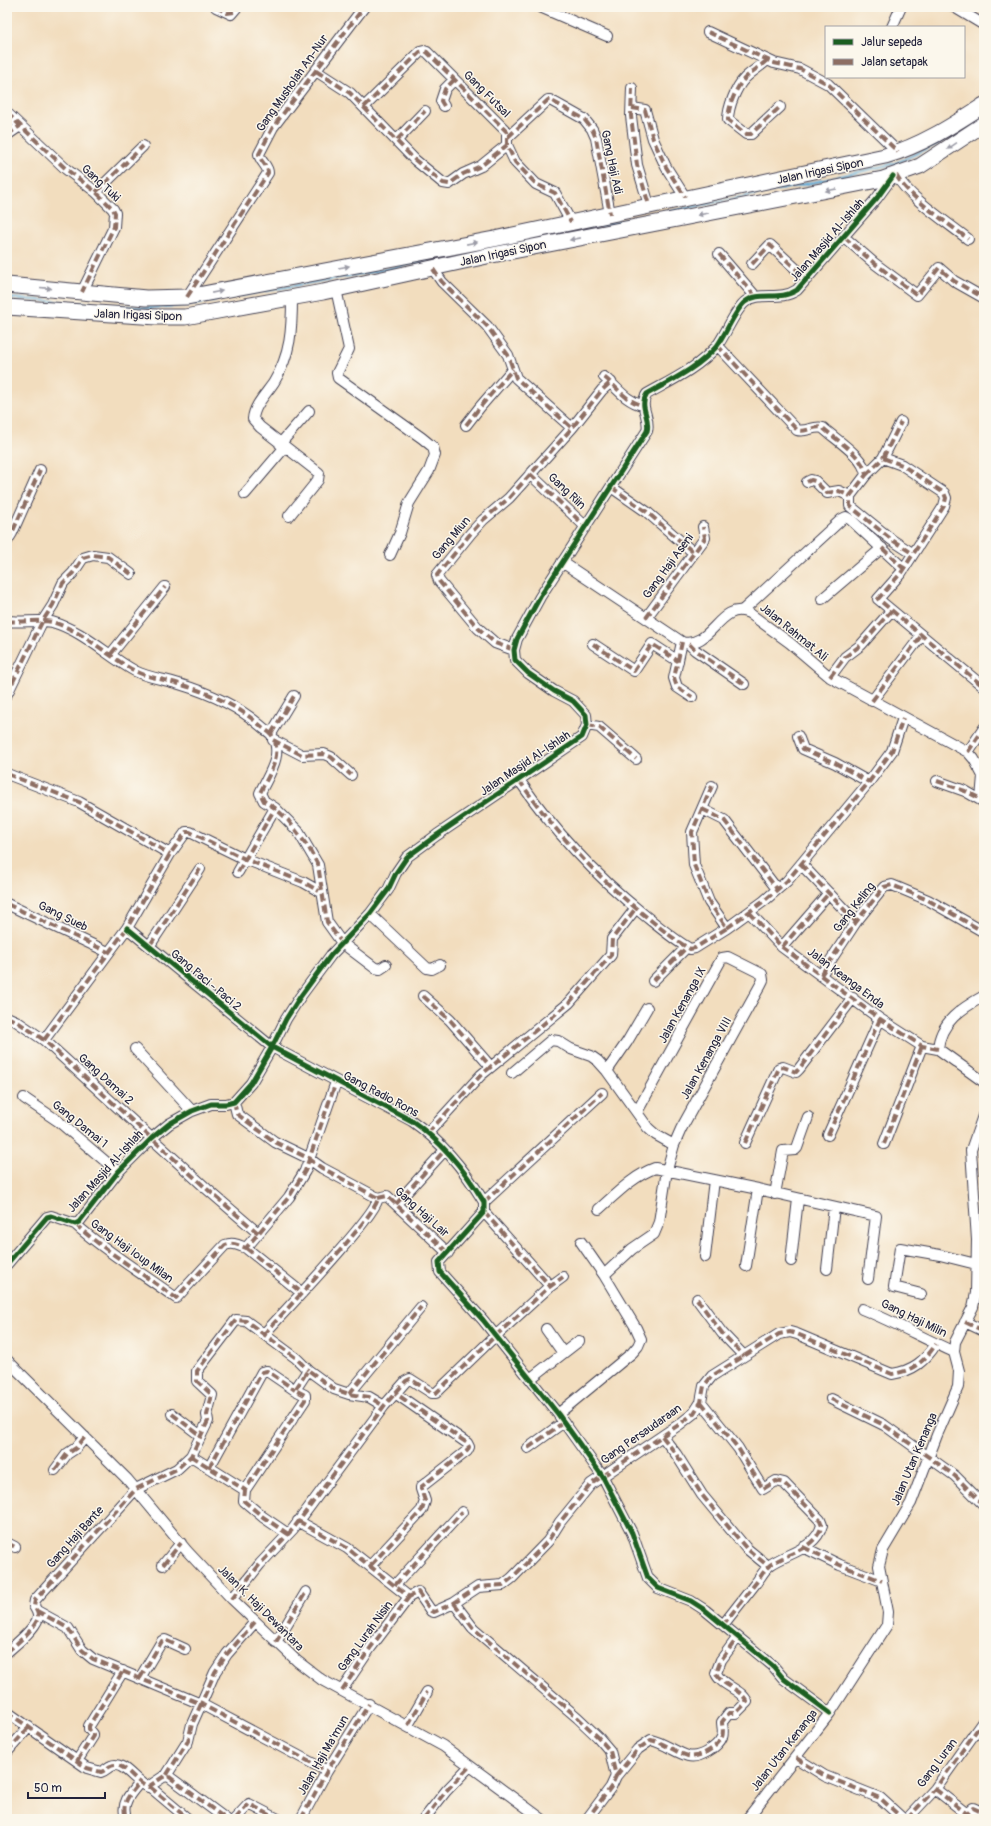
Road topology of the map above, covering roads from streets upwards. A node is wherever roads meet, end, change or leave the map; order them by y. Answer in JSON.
{"nodes":[{"id":1,"x":216,"y":7,"type":"edge"},
{"id":2,"x":237,"y":7,"type":"edge"},
{"id":3,"x":364,"y":7,"type":"edge"},
{"id":4,"x":540,"y":7,"type":"edge"},
{"id":5,"x":901,"y":7,"type":"edge"},
{"id":6,"x":954,"y":7,"type":"edge"},
{"id":7,"x":984,"y":25,"type":"edge"},
{"id":8,"x":892,"y":26,"type":"edge"},
{"id":9,"x":708,"y":32,"type":"dead end"},
{"id":10,"x":607,"y":36,"type":"dead end"},
{"id":11,"x":767,"y":60,"type":"junction"},
{"id":12,"x":316,"y":71,"type":"junction"},
{"id":13,"x":454,"y":80,"type":"junction"},
{"id":14,"x":632,"y":88,"type":"dead end"},
{"id":15,"x":984,"y":105,"type":"edge"},
{"id":16,"x":444,"y":106,"type":"dead end"},
{"id":17,"x":364,"y":107,"type":"junction"},
{"id":18,"x":780,"y":107,"type":"dead end"},
{"id":19,"x":632,"y":108,"type":"junction"},
{"id":20,"x":425,"y":111,"type":"dead end"},
{"id":21,"x":7,"y":113,"type":"edge"},
{"id":22,"x":984,"y":124,"type":"edge"},
{"id":23,"x":20,"y":126,"type":"junction"},
{"id":24,"x":7,"y":135,"type":"edge"},
{"id":25,"x":397,"y":140,"type":"junction"},
{"id":26,"x":508,"y":141,"type":"junction"},
{"id":27,"x":143,"y":146,"type":"dead end"},
{"id":28,"x":911,"y":156,"type":"junction"},
{"id":29,"x":895,"y":176,"type":"junction"},
{"id":30,"x":96,"y":192,"type":"junction"},
{"id":31,"x":685,"y":197,"type":"junction"},
{"id":32,"x":649,"y":205,"type":"junction"},
{"id":33,"x":610,"y":214,"type":"junction"},
{"id":34,"x":571,"y":222,"type":"junction"},
{"id":35,"x":844,"y":237,"type":"junction"},
{"id":36,"x":968,"y":238,"type":"dead end"},
{"id":37,"x":719,"y":254,"type":"dead end"},
{"id":38,"x":752,"y":264,"type":"dead end"},
{"id":39,"x":432,"y":269,"type":"junction"},
{"id":40,"x":807,"y":279,"type":"junction"},
{"id":41,"x":7,"y":285,"type":"edge"},
{"id":42,"x":336,"y":289,"type":"junction"},
{"id":43,"x":82,"y":292,"type":"junction"},
{"id":44,"x":187,"y":297,"type":"junction"},
{"id":45,"x":756,"y":297,"type":"junction"},
{"id":46,"x":292,"y":298,"type":"junction"},
{"id":47,"x":984,"y":298,"type":"edge"},
{"id":48,"x":7,"y":307,"type":"edge"},
{"id":49,"x":717,"y":346,"type":"junction"},
{"id":50,"x":513,"y":370,"type":"junction"},
{"id":51,"x":642,"y":405,"type":"junction"},
{"id":52,"x":309,"y":411,"type":"dead end"},
{"id":53,"x":901,"y":422,"type":"dead end"},
{"id":54,"x":466,"y":425,"type":"dead end"},
{"id":55,"x":572,"y":428,"type":"junction"},
{"id":56,"x":283,"y":445,"type":"junction"},
{"id":57,"x":883,"y":458,"type":"junction"},
{"id":58,"x":40,"y":470,"type":"dead end"},
{"id":59,"x":530,"y":474,"type":"junction"},
{"id":60,"x":866,"y":475,"type":"junction"},
{"id":61,"x":807,"y":482,"type":"dead end"},
{"id":62,"x":611,"y":487,"type":"junction"},
{"id":63,"x":245,"y":494,"type":"dead end"},
{"id":64,"x":850,"y":496,"type":"junction"},
{"id":65,"x":289,"y":516,"type":"dead end"},
{"id":66,"x":586,"y":527,"type":"junction"},
{"id":67,"x":703,"y":527,"type":"dead end"},
{"id":68,"x":7,"y":541,"type":"edge"},
{"id":69,"x":882,"y":548,"type":"junction"},
{"id":70,"x":694,"y":553,"type":"junction"},
{"id":71,"x":912,"y":553,"type":"junction"},
{"id":72,"x":390,"y":555,"type":"dead end"},
{"id":73,"x":562,"y":562,"type":"junction"},
{"id":74,"x":903,"y":568,"type":"junction"},
{"id":75,"x":131,"y":574,"type":"dead end"},
{"id":76,"x":165,"y":587,"type":"dead end"},
{"id":77,"x":822,"y":599,"type":"dead end"},
{"id":78,"x":743,"y":610,"type":"junction"},
{"id":79,"x":891,"y":611,"type":"junction"},
{"id":80,"x":646,"y":618,"type":"junction"},
{"id":81,"x":7,"y":620,"type":"edge"},
{"id":82,"x":42,"y":622,"type":"junction"},
{"id":83,"x":922,"y":636,"type":"junction"},
{"id":84,"x":686,"y":643,"type":"junction"},
{"id":85,"x":593,"y":644,"type":"dead end"},
{"id":86,"x":514,"y":650,"type":"junction"},
{"id":87,"x":111,"y":654,"type":"junction"},
{"id":88,"x":678,"y":661,"type":"junction"},
{"id":89,"x":830,"y":677,"type":"junction"},
{"id":90,"x":744,"y":684,"type":"dead end"},
{"id":91,"x":984,"y":687,"type":"edge"},
{"id":92,"x":7,"y":694,"type":"edge"},
{"id":93,"x":294,"y":696,"type":"dead end"},
{"id":94,"x":692,"y":697,"type":"dead end"},
{"id":95,"x":872,"y":701,"type":"junction"},
{"id":96,"x":903,"y":718,"type":"junction"},
{"id":97,"x":587,"y":725,"type":"junction"},
{"id":98,"x":984,"y":728,"type":"edge"},
{"id":99,"x":798,"y":736,"type":"dead end"},
{"id":100,"x":272,"y":737,"type":"junction"},
{"id":101,"x":968,"y":752,"type":"junction"},
{"id":102,"x":636,"y":758,"type":"dead end"},
{"id":103,"x":7,"y":774,"type":"edge"},
{"id":104,"x":351,"y":775,"type":"dead end"},
{"id":105,"x":519,"y":780,"type":"junction"},
{"id":106,"x":868,"y":782,"type":"junction"},
{"id":107,"x":937,"y":782,"type":"dead end"},
{"id":108,"x":712,"y":786,"type":"dead end"},
{"id":109,"x":982,"y":801,"type":"edge"},
{"id":110,"x":275,"y":808,"type":"junction"},
{"id":111,"x":702,"y":809,"type":"junction"},
{"id":112,"x":170,"y":854,"type":"junction"},
{"id":113,"x":245,"y":859,"type":"junction"},
{"id":114,"x":801,"y":864,"type":"junction"},
{"id":115,"x":200,"y":869,"type":"dead end"},
{"id":116,"x":238,"y":872,"type":"dead end"},
{"id":117,"x":777,"y":889,"type":"junction"},
{"id":118,"x":319,"y":891,"type":"dead end"},
{"id":119,"x":829,"y":893,"type":"junction"},
{"id":120,"x":7,"y":904,"type":"edge"},
{"id":121,"x":636,"y":908,"type":"junction"},
{"id":122,"x":748,"y":912,"type":"junction"},
{"id":123,"x":370,"y":914,"type":"junction"},
{"id":124,"x":856,"y":922,"type":"junction"},
{"id":125,"x":127,"y":928,"type":"junction"},
{"id":126,"x":727,"y":928,"type":"junction"},
{"id":127,"x":984,"y":932,"type":"edge"},
{"id":128,"x":342,"y":943,"type":"junction"},
{"id":129,"x":150,"y":945,"type":"junction"},
{"id":130,"x":687,"y":947,"type":"junction"},
{"id":131,"x":782,"y":947,"type":"junction"},
{"id":132,"x":108,"y":952,"type":"junction"},
{"id":133,"x":386,"y":965,"type":"dead end"},
{"id":134,"x":440,"y":965,"type":"dead end"},
{"id":135,"x":821,"y":975,"type":"junction"},
{"id":136,"x":653,"y":981,"type":"dead end"},
{"id":137,"x":761,"y":984,"type":"joint"},
{"id":138,"x":423,"y":996,"type":"dead end"},
{"id":139,"x":984,"y":996,"type":"edge"},
{"id":140,"x":852,"y":998,"type":"junction"},
{"id":141,"x":647,"y":1008,"type":"dead end"},
{"id":142,"x":7,"y":1017,"type":"edge"},
{"id":143,"x":880,"y":1020,"type":"junction"},
{"id":144,"x":44,"y":1040,"type":"junction"},
{"id":145,"x":922,"y":1046,"type":"junction"},
{"id":146,"x":272,"y":1047,"type":"junction"},
{"id":147,"x":135,"y":1049,"type":"dead end"},
{"id":148,"x":938,"y":1049,"type":"junction"},
{"id":149,"x":491,"y":1068,"type":"junction"},
{"id":150,"x":607,"y":1071,"type":"junction"},
{"id":151,"x":512,"y":1073,"type":"dead end"},
{"id":152,"x":336,"y":1082,"type":"junction"},
{"id":153,"x":984,"y":1082,"type":"edge"},
{"id":154,"x":602,"y":1093,"type":"dead end"},
{"id":155,"x":24,"y":1098,"type":"dead end"},
{"id":156,"x":234,"y":1102,"type":"junction"},
{"id":157,"x":192,"y":1111,"type":"junction"},
{"id":158,"x":637,"y":1112,"type":"junction"},
{"id":159,"x":984,"y":1114,"type":"edge"},
{"id":160,"x":808,"y":1117,"type":"dead end"},
{"id":161,"x":428,"y":1133,"type":"junction"},
{"id":162,"x":828,"y":1136,"type":"dead end"},
{"id":163,"x":152,"y":1138,"type":"junction"},
{"id":164,"x":745,"y":1143,"type":"dead end"},
{"id":165,"x":884,"y":1144,"type":"dead end"},
{"id":166,"x":445,"y":1150,"type":"junction"},
{"id":167,"x":671,"y":1157,"type":"junction"},
{"id":168,"x":308,"y":1158,"type":"junction"},
{"id":169,"x":118,"y":1172,"type":"junction"},
{"id":170,"x":714,"y":1180,"type":"junction"},
{"id":171,"x":758,"y":1189,"type":"junction"},
{"id":172,"x":775,"y":1191,"type":"junction"},
{"id":173,"x":378,"y":1198,"type":"junction"},
{"id":174,"x":798,"y":1199,"type":"junction"},
{"id":175,"x":396,"y":1204,"type":"junction"},
{"id":176,"x":484,"y":1207,"type":"junction"},
{"id":177,"x":834,"y":1207,"type":"junction"},
{"id":178,"x":599,"y":1209,"type":"dead end"},
{"id":179,"x":75,"y":1224,"type":"junction"},
{"id":180,"x":258,"y":1233,"type":"junction"},
{"id":181,"x":581,"y":1242,"type":"dead end"},
{"id":182,"x":246,"y":1248,"type":"junction"},
{"id":183,"x":448,"y":1253,"type":"junction"},
{"id":184,"x":705,"y":1257,"type":"dead end"},
{"id":185,"x":790,"y":1261,"type":"dead end"},
{"id":186,"x":7,"y":1264,"type":"edge"},
{"id":187,"x":976,"y":1264,"type":"junction"},
{"id":188,"x":746,"y":1266,"type":"dead end"},
{"id":189,"x":827,"y":1269,"type":"dead end"},
{"id":190,"x":604,"y":1275,"type":"junction"},
{"id":191,"x":563,"y":1277,"type":"dead end"},
{"id":192,"x":868,"y":1279,"type":"dead end"},
{"id":193,"x":550,"y":1286,"type":"junction"},
{"id":194,"x":302,"y":1293,"type":"junction"},
{"id":195,"x":921,"y":1294,"type":"dead end"},
{"id":196,"x":697,"y":1298,"type":"dead end"},
{"id":197,"x":421,"y":1307,"type":"dead end"},
{"id":198,"x":862,"y":1309,"type":"dead end"},
{"id":199,"x":965,"y":1322,"type":"junction"},
{"id":200,"x":546,"y":1329,"type":"dead end"},
{"id":201,"x":984,"y":1330,"type":"edge"},
{"id":202,"x":264,"y":1334,"type":"junction"},
{"id":203,"x":496,"y":1336,"type":"junction"},
{"id":204,"x":579,"y":1341,"type":"dead end"},
{"id":205,"x":936,"y":1344,"type":"junction"},
{"id":206,"x":954,"y":1352,"type":"junction"},
{"id":207,"x":563,"y":1353,"type":"junction"},
{"id":208,"x":744,"y":1356,"type":"junction"},
{"id":209,"x":7,"y":1360,"type":"edge"},
{"id":210,"x":308,"y":1370,"type":"junction"},
{"id":211,"x":530,"y":1379,"type":"junction"},
{"id":212,"x":295,"y":1390,"type":"junction"},
{"id":213,"x":395,"y":1393,"type":"junction"},
{"id":214,"x":349,"y":1394,"type":"junction"},
{"id":215,"x":831,"y":1399,"type":"dead end"},
{"id":216,"x":701,"y":1402,"type":"junction"},
{"id":217,"x":384,"y":1406,"type":"junction"},
{"id":218,"x":172,"y":1414,"type":"dead end"},
{"id":219,"x":561,"y":1418,"type":"junction"},
{"id":220,"x":201,"y":1436,"type":"junction"},
{"id":221,"x":662,"y":1436,"type":"junction"},
{"id":222,"x":85,"y":1437,"type":"junction"},
{"id":223,"x":528,"y":1448,"type":"dead end"},
{"id":224,"x":191,"y":1456,"type":"junction"},
{"id":225,"x":929,"y":1458,"type":"junction"},
{"id":226,"x":209,"y":1468,"type":"junction"},
{"id":227,"x":55,"y":1470,"type":"dead end"},
{"id":228,"x":603,"y":1476,"type":"junction"},
{"id":229,"x":136,"y":1489,"type":"junction"},
{"id":230,"x":245,"y":1490,"type":"junction"},
{"id":231,"x":984,"y":1505,"type":"edge"},
{"id":232,"x":462,"y":1512,"type":"dead end"},
{"id":233,"x":298,"y":1521,"type":"junction"},
{"id":234,"x":288,"y":1534,"type":"junction"},
{"id":235,"x":180,"y":1543,"type":"junction"},
{"id":236,"x":803,"y":1547,"type":"junction"},
{"id":237,"x":162,"y":1565,"type":"dead end"},
{"id":238,"x":371,"y":1566,"type":"junction"},
{"id":239,"x":768,"y":1566,"type":"junction"},
{"id":240,"x":882,"y":1581,"type":"junction"},
{"id":241,"x":395,"y":1586,"type":"junction"},
{"id":242,"x":306,"y":1592,"type":"dead end"},
{"id":243,"x":409,"y":1597,"type":"junction"},
{"id":244,"x":232,"y":1600,"type":"junction"},
{"id":245,"x":454,"y":1603,"type":"junction"},
{"id":246,"x":35,"y":1607,"type":"junction"},
{"id":247,"x":255,"y":1622,"type":"junction"},
{"id":248,"x":723,"y":1625,"type":"junction"},
{"id":249,"x":738,"y":1637,"type":"junction"},
{"id":250,"x":276,"y":1642,"type":"junction"},
{"id":251,"x":185,"y":1649,"type":"dead end"},
{"id":252,"x":7,"y":1652,"type":"edge"},
{"id":253,"x":123,"y":1671,"type":"junction"},
{"id":254,"x":140,"y":1678,"type":"junction"},
{"id":255,"x":342,"y":1690,"type":"junction"},
{"id":256,"x":427,"y":1692,"type":"dead end"},
{"id":257,"x":201,"y":1704,"type":"junction"},
{"id":258,"x":369,"y":1704,"type":"junction"},
{"id":259,"x":7,"y":1712,"type":"edge"},
{"id":260,"x":830,"y":1713,"type":"junction"},
{"id":261,"x":984,"y":1720,"type":"edge"},
{"id":262,"x":408,"y":1725,"type":"junction"},
{"id":263,"x":29,"y":1727,"type":"junction"},
{"id":264,"x":7,"y":1752,"type":"edge"},
{"id":265,"x":796,"y":1758,"type":"junction"},
{"id":266,"x":77,"y":1761,"type":"junction"},
{"id":267,"x":470,"y":1766,"type":"junction"},
{"id":268,"x":327,"y":1771,"type":"junction"},
{"id":269,"x":166,"y":1776,"type":"junction"},
{"id":270,"x":616,"y":1776,"type":"junction"},
{"id":271,"x":140,"y":1782,"type":"junction"},
{"id":272,"x":150,"y":1787,"type":"junction"},
{"id":273,"x":935,"y":1789,"type":"junction"},
{"id":274,"x":984,"y":1813,"type":"edge"},
{"id":275,"x":125,"y":1814,"type":"dead end"},
{"id":276,"x":186,"y":1818,"type":"edge"},
{"id":277,"x":226,"y":1819,"type":"edge"},
{"id":278,"x":235,"y":1819,"type":"edge"},
{"id":279,"x":278,"y":1819,"type":"edge"},
{"id":280,"x":301,"y":1819,"type":"edge"},
{"id":281,"x":424,"y":1819,"type":"edge"},
{"id":282,"x":542,"y":1819,"type":"edge"},
{"id":283,"x":586,"y":1819,"type":"edge"},
{"id":284,"x":747,"y":1819,"type":"edge"},
{"id":285,"x":903,"y":1819,"type":"edge"},
{"id":286,"x":907,"y":1819,"type":"edge"}],
"edges":[{"from":1,"to":2,"type":"street"},
{"from":3,"to":12,"type":"street","name":"Gang Musholah An-Nur"},
{"from":4,"to":10,"type":"street"},
{"from":5,"to":8,"type":"street"},
{"from":6,"to":7,"type":"street"},
{"from":9,"to":11,"type":"street"},
{"from":11,"to":18,"type":"street"},
{"from":11,"to":28,"type":"street"},
{"from":12,"to":17,"type":"street"},
{"from":12,"to":44,"type":"street","name":"Gang Musholah An-Nur"},
{"from":13,"to":16,"type":"street"},
{"from":13,"to":17,"type":"street","name":"Gang Futsal"},
{"from":13,"to":26,"type":"street","name":"Gang Futsal"},
{"from":14,"to":19,"type":"street"},
{"from":15,"to":28,"type":"street","name":"Jalan Irigasi Sipon"},
{"from":17,"to":25,"type":"street"},
{"from":19,"to":31,"type":"street"},
{"from":19,"to":32,"type":"street"},
{"from":20,"to":25,"type":"street"},
{"from":21,"to":23,"type":"street","name":"Gang Tuki"},
{"from":22,"to":28,"type":"street","name":"Jalan Irigasi Sipon","one_way":true},
{"from":23,"to":24,"type":"street"},
{"from":23,"to":30,"type":"street","name":"Gang Tuki"},
{"from":25,"to":26,"type":"street"},
{"from":26,"to":33,"type":"street","name":"Gang Haji Adi"},
{"from":26,"to":34,"type":"street","name":"Gang Futsal"},
{"from":27,"to":30,"type":"street"},
{"from":28,"to":29,"type":"street","name":"Jalan Irigasi Sipon"},
{"from":28,"to":31,"type":"street","name":"Jalan Irigasi Sipon"},
{"from":29,"to":35,"type":"street","name":"Jalan Masjid Al-Ishlah"},
{"from":29,"to":36,"type":"street"},
{"from":29,"to":39,"type":"street","name":"Jalan Irigasi Sipon","one_way":true},
{"from":30,"to":43,"type":"street","name":"Gang Tuki"},
{"from":31,"to":32,"type":"street","name":"Jalan Irigasi Sipon"},
{"from":32,"to":33,"type":"street","name":"Jalan Irigasi Sipon"},
{"from":33,"to":34,"type":"street","name":"Jalan Irigasi Sipon"},
{"from":44,"to":34,"type":"street","name":"Jalan Irigasi Sipon","one_way":true},
{"from":35,"to":40,"type":"street","name":"Jalan Masjid Al-Ishlah"},
{"from":35,"to":47,"type":"street"},
{"from":37,"to":45,"type":"street"},
{"from":38,"to":40,"type":"street"},
{"from":39,"to":42,"type":"street","name":"Jalan Irigasi Sipon"},
{"from":39,"to":50,"type":"street"},
{"from":40,"to":45,"type":"street","name":"Jalan Masjid Al-Ishlah"},
{"from":41,"to":43,"type":"street","name":"Jalan Irigasi Sipon","one_way":true},
{"from":42,"to":46,"type":"street","name":"Jalan Irigasi Sipon"},
{"from":42,"to":72,"type":"street"},
{"from":43,"to":44,"type":"street","name":"Jalan Irigasi Sipon"},
{"from":45,"to":49,"type":"street"},
{"from":46,"to":48,"type":"street","name":"Jalan Irigasi Sipon"},
{"from":46,"to":56,"type":"street"},
{"from":49,"to":51,"type":"street"},
{"from":49,"to":60,"type":"street"},
{"from":50,"to":54,"type":"street"},
{"from":50,"to":55,"type":"street"},
{"from":51,"to":55,"type":"street"},
{"from":51,"to":62,"type":"street"},
{"from":52,"to":56,"type":"street"},
{"from":53,"to":57,"type":"street"},
{"from":55,"to":59,"type":"street"},
{"from":56,"to":63,"type":"street"},
{"from":56,"to":65,"type":"street"},
{"from":57,"to":60,"type":"street"},
{"from":57,"to":71,"type":"street"},
{"from":58,"to":68,"type":"street"},
{"from":59,"to":66,"type":"street","name":"Gang Riin"},
{"from":59,"to":86,"type":"street","name":"Gang Miun"},
{"from":60,"to":64,"type":"street"},
{"from":61,"to":64,"type":"street"},
{"from":62,"to":66,"type":"street"},
{"from":62,"to":70,"type":"street"},
{"from":64,"to":71,"type":"street"},
{"from":66,"to":73,"type":"street"},
{"from":67,"to":70,"type":"street","name":"Gang Haji Aseni"},
{"from":69,"to":74,"type":"street"},
{"from":69,"to":77,"type":"street"},
{"from":69,"to":78,"type":"street"},
{"from":70,"to":80,"type":"street","name":"Gang Haji Aseni"},
{"from":71,"to":74,"type":"street"},
{"from":73,"to":80,"type":"street"},
{"from":73,"to":86,"type":"street"},
{"from":74,"to":79,"type":"street"},
{"from":75,"to":82,"type":"street"},
{"from":76,"to":87,"type":"street"},
{"from":78,"to":84,"type":"street","name":"Jalan Rahmat Ali"},
{"from":78,"to":89,"type":"street","name":"Jalan Rahmat Ali"},
{"from":79,"to":83,"type":"street"},
{"from":79,"to":89,"type":"street"},
{"from":80,"to":84,"type":"street"},
{"from":81,"to":82,"type":"street"},
{"from":82,"to":87,"type":"street"},
{"from":82,"to":92,"type":"street"},
{"from":83,"to":91,"type":"street"},
{"from":83,"to":95,"type":"street"},
{"from":84,"to":88,"type":"street"},
{"from":84,"to":90,"type":"street"},
{"from":85,"to":88,"type":"street"},
{"from":86,"to":97,"type":"street"},
{"from":87,"to":100,"type":"street"},
{"from":88,"to":94,"type":"street"},
{"from":89,"to":95,"type":"street","name":"Jalan Rahmat Ali"},
{"from":93,"to":100,"type":"street"},
{"from":95,"to":96,"type":"street","name":"Jalan Rahmat Ali"},
{"from":96,"to":101,"type":"street","name":"Jalan Rahmat Ali"},
{"from":96,"to":106,"type":"street"},
{"from":97,"to":102,"type":"street"},
{"from":97,"to":105,"type":"street","name":"Jalan Masjid Al-Ishlah"},
{"from":98,"to":101,"type":"street"},
{"from":99,"to":106,"type":"street"},
{"from":100,"to":104,"type":"street"},
{"from":100,"to":110,"type":"street"},
{"from":101,"to":109,"type":"street","name":"Jalan Rahmat Ali"},
{"from":103,"to":112,"type":"street"},
{"from":105,"to":121,"type":"street"},
{"from":105,"to":123,"type":"street","name":"Jalan Masjid Al-Ishlah"},
{"from":106,"to":114,"type":"street"},
{"from":107,"to":109,"type":"street"},
{"from":108,"to":111,"type":"street"},
{"from":110,"to":113,"type":"street"},
{"from":110,"to":128,"type":"street"},
{"from":111,"to":117,"type":"street"},
{"from":111,"to":126,"type":"street"},
{"from":112,"to":113,"type":"street"},
{"from":112,"to":125,"type":"street"},
{"from":113,"to":116,"type":"street"},
{"from":113,"to":118,"type":"street"},
{"from":114,"to":117,"type":"street"},
{"from":114,"to":119,"type":"street"},
{"from":115,"to":129,"type":"street"},
{"from":117,"to":122,"type":"street"},
{"from":119,"to":124,"type":"street"},
{"from":119,"to":131,"type":"street"},
{"from":120,"to":132,"type":"street","name":"Gang Sueb"},
{"from":121,"to":130,"type":"street"},
{"from":121,"to":149,"type":"street"},
{"from":122,"to":126,"type":"street"},
{"from":122,"to":131,"type":"street","name":"Jalan Keanga Enda"},
{"from":123,"to":128,"type":"street","name":"Jalan Masjid Al-Ishlah"},
{"from":123,"to":134,"type":"street"},
{"from":124,"to":127,"type":"street","name":"Gang Keling"},
{"from":124,"to":135,"type":"street","name":"Gang Keling"},
{"from":125,"to":129,"type":"street","name":"Gang Paci - Paci 2"},
{"from":125,"to":132,"type":"street"},
{"from":126,"to":130,"type":"street"},
{"from":128,"to":133,"type":"street"},
{"from":128,"to":146,"type":"street","name":"Jalan Masjid Al-Ishlah"},
{"from":129,"to":146,"type":"street","name":"Gang Paci - Paci 2"},
{"from":130,"to":136,"type":"street"},
{"from":131,"to":135,"type":"street","name":"Jalan Keanga Enda"},
{"from":132,"to":144,"type":"street"},
{"from":135,"to":140,"type":"street","name":"Jalan Keanga Enda"},
{"from":137,"to":158,"type":"street","name":"Jalan Kenanga IX"},
{"from":137,"to":167,"type":"street","name":"Jalan Kenanga VIII"},
{"from":138,"to":149,"type":"street"},
{"from":139,"to":148,"type":"street"},
{"from":140,"to":143,"type":"street","name":"Jalan Keanga Enda"},
{"from":140,"to":164,"type":"street"},
{"from":141,"to":150,"type":"street"},
{"from":142,"to":144,"type":"street","name":"Gang Damai 2"},
{"from":143,"to":145,"type":"street","name":"Jalan Keanga Enda"},
{"from":143,"to":162,"type":"street"},
{"from":144,"to":163,"type":"street","name":"Gang Damai 2"},
{"from":145,"to":148,"type":"street","name":"Jalan Keanga Enda"},
{"from":145,"to":165,"type":"street"},
{"from":146,"to":152,"type":"street","name":"Gang Radio Rons"},
{"from":146,"to":156,"type":"street","name":"Jalan Masjid Al-Ishlah"},
{"from":147,"to":157,"type":"street"},
{"from":148,"to":153,"type":"street"},
{"from":149,"to":161,"type":"street"},
{"from":150,"to":151,"type":"street"},
{"from":150,"to":158,"type":"street"},
{"from":152,"to":161,"type":"street","name":"Gang Radio Rons"},
{"from":152,"to":168,"type":"street"},
{"from":154,"to":176,"type":"street"},
{"from":155,"to":169,"type":"street","name":"Gang Damai 1"},
{"from":156,"to":157,"type":"street","name":"Jalan Masjid Al-Ishlah"},
{"from":156,"to":168,"type":"street"},
{"from":157,"to":163,"type":"street","name":"Jalan Masjid Al-Ishlah"},
{"from":158,"to":167,"type":"street"},
{"from":159,"to":187,"type":"street"},
{"from":160,"to":172,"type":"street"},
{"from":161,"to":166,"type":"street","name":"Gang Radio Rons"},
{"from":163,"to":169,"type":"street","name":"Jalan Masjid Al-Ishlah"},
{"from":163,"to":180,"type":"street","name":"Gang Damai 2"},
{"from":166,"to":175,"type":"street"},
{"from":166,"to":176,"type":"street","name":"Gang Radio Rons"},
{"from":167,"to":170,"type":"street"},
{"from":167,"to":178,"type":"street"},
{"from":167,"to":190,"type":"street","name":"Jalan Kenanga VIII"},
{"from":168,"to":173,"type":"street"},
{"from":168,"to":180,"type":"street"},
{"from":169,"to":179,"type":"street","name":"Jalan Masjid Al-Ishlah"},
{"from":170,"to":171,"type":"street"},
{"from":170,"to":184,"type":"street"},
{"from":171,"to":172,"type":"street"},
{"from":171,"to":188,"type":"street"},
{"from":172,"to":174,"type":"street"},
{"from":173,"to":175,"type":"street","name":"Gang Haji Lair"},
{"from":173,"to":194,"type":"street"},
{"from":174,"to":177,"type":"street"},
{"from":174,"to":185,"type":"street"},
{"from":175,"to":183,"type":"street","name":"Gang Haji Lair"},
{"from":176,"to":183,"type":"street"},
{"from":176,"to":193,"type":"street","name":"Gang Radio Rons"},
{"from":177,"to":189,"type":"street"},
{"from":177,"to":192,"type":"street"},
{"from":179,"to":182,"type":"street","name":"Gang Haji Ioup Milan"},
{"from":179,"to":186,"type":"street","name":"Jalan Masjid Al-Ishlah"},
{"from":180,"to":182,"type":"street"},
{"from":181,"to":190,"type":"street"},
{"from":182,"to":194,"type":"street"},
{"from":183,"to":203,"type":"street"},
{"from":187,"to":195,"type":"street"},
{"from":187,"to":199,"type":"street"},
{"from":190,"to":219,"type":"street"},
{"from":191,"to":193,"type":"street"},
{"from":193,"to":203,"type":"street"},
{"from":194,"to":202,"type":"street"},
{"from":196,"to":208,"type":"street"},
{"from":197,"to":214,"type":"street"},
{"from":198,"to":205,"type":"street","name":"Gang Haji Milin"},
{"from":199,"to":201,"type":"street"},
{"from":199,"to":206,"type":"street"},
{"from":200,"to":207,"type":"street"},
{"from":202,"to":210,"type":"street"},
{"from":202,"to":220,"type":"street"},
{"from":203,"to":211,"type":"street"},
{"from":203,"to":213,"type":"street"},
{"from":204,"to":207,"type":"street"},
{"from":205,"to":206,"type":"street","name":"Gang Haji Milin"},
{"from":205,"to":208,"type":"street","name":"Gang Persaudaraan"},
{"from":206,"to":225,"type":"street","name":"Jalan Utan Kenanga"},
{"from":207,"to":211,"type":"street"},
{"from":208,"to":216,"type":"street","name":"Gang Persaudaraan"},
{"from":209,"to":222,"type":"street","name":"Jalan K. Haji Dewantara"},
{"from":210,"to":212,"type":"street"},
{"from":210,"to":214,"type":"street"},
{"from":211,"to":219,"type":"street"},
{"from":212,"to":226,"type":"street"},
{"from":212,"to":230,"type":"street"},
{"from":213,"to":217,"type":"street"},
{"from":213,"to":238,"type":"street"},
{"from":214,"to":217,"type":"street"},
{"from":215,"to":225,"type":"street"},
{"from":216,"to":221,"type":"street","name":"Gang Persaudaraan"},
{"from":216,"to":236,"type":"street"},
{"from":217,"to":233,"type":"street"},
{"from":218,"to":220,"type":"street"},
{"from":219,"to":223,"type":"street"},
{"from":219,"to":228,"type":"street"},
{"from":220,"to":224,"type":"street"},
{"from":221,"to":228,"type":"street","name":"Gang Persaudaraan"},
{"from":221,"to":239,"type":"street"},
{"from":222,"to":227,"type":"street"},
{"from":222,"to":229,"type":"street","name":"Jalan K. Haji Dewantara"},
{"from":224,"to":226,"type":"street"},
{"from":224,"to":229,"type":"street"},
{"from":225,"to":231,"type":"street"},
{"from":225,"to":240,"type":"street","name":"Jalan Utan Kenanga"},
{"from":226,"to":230,"type":"street"},
{"from":228,"to":245,"type":"street","name":"Gang Persaudaraan"},
{"from":228,"to":248,"type":"street"},
{"from":229,"to":235,"type":"street","name":"Jalan K. Haji Dewantara"},
{"from":229,"to":246,"type":"street","name":"Gang Haji Bante"},
{"from":230,"to":234,"type":"street"},
{"from":232,"to":241,"type":"street"},
{"from":233,"to":234,"type":"street"},
{"from":233,"to":238,"type":"street"},
{"from":234,"to":244,"type":"street"},
{"from":235,"to":237,"type":"street"},
{"from":235,"to":244,"type":"street","name":"Jalan K. Haji Dewantara"},
{"from":236,"to":239,"type":"street"},
{"from":236,"to":240,"type":"street"},
{"from":238,"to":241,"type":"street"},
{"from":239,"to":248,"type":"street"},
{"from":240,"to":260,"type":"street","name":"Jalan Utan Kenanga"},
{"from":241,"to":243,"type":"street"},
{"from":242,"to":250,"type":"street"},
{"from":243,"to":245,"type":"street","name":"Gang Persaudaraan"},
{"from":243,"to":255,"type":"street","name":"Gang Lurah Nisin"},
{"from":244,"to":247,"type":"street","name":"Jalan K. Haji Dewantara"},
{"from":245,"to":270,"type":"street"},
{"from":246,"to":252,"type":"street","name":"Gang Haji Bante"},
{"from":246,"to":253,"type":"street"},
{"from":247,"to":250,"type":"street","name":"Jalan K. Haji Dewantara"},
{"from":247,"to":257,"type":"street"},
{"from":248,"to":249,"type":"street"},
{"from":249,"to":260,"type":"street"},
{"from":249,"to":270,"type":"street"},
{"from":250,"to":255,"type":"street","name":"Jalan K. Haji Dewantara"},
{"from":251,"to":254,"type":"street"},
{"from":253,"to":254,"type":"street"},
{"from":253,"to":266,"type":"street"},
{"from":254,"to":257,"type":"street"},
{"from":255,"to":258,"type":"street","name":"Jalan K. Haji Dewantara"},
{"from":256,"to":262,"type":"street"},
{"from":257,"to":268,"type":"street"},
{"from":257,"to":269,"type":"street"},
{"from":258,"to":262,"type":"street","name":"Jalan K. Haji Dewantara"},
{"from":258,"to":268,"type":"street","name":"Jalan Haji Ma'mun"},
{"from":259,"to":263,"type":"street"},
{"from":260,"to":265,"type":"street","name":"Jalan Utan Kenanga"},
{"from":261,"to":273,"type":"street","name":"Gang Luran"},
{"from":262,"to":267,"type":"street","name":"Jalan K. Haji Dewantara"},
{"from":263,"to":264,"type":"street"},
{"from":263,"to":266,"type":"street"},
{"from":265,"to":284,"type":"street","name":"Jalan Utan Kenanga"},
{"from":265,"to":285,"type":"street"},
{"from":266,"to":271,"type":"street"},
{"from":267,"to":281,"type":"street"},
{"from":267,"to":282,"type":"street","name":"Jalan K. Haji Dewantara"},
{"from":268,"to":280,"type":"street","name":"Jalan Haji Ma'mun"},
{"from":269,"to":272,"type":"street"},
{"from":269,"to":277,"type":"street"},
{"from":270,"to":283,"type":"street"},
{"from":271,"to":272,"type":"street"},
{"from":271,"to":275,"type":"street"},
{"from":272,"to":276,"type":"street"},
{"from":273,"to":274,"type":"street"},
{"from":273,"to":286,"type":"street","name":"Gang Luran"},
{"from":278,"to":279,"type":"street"}]}
